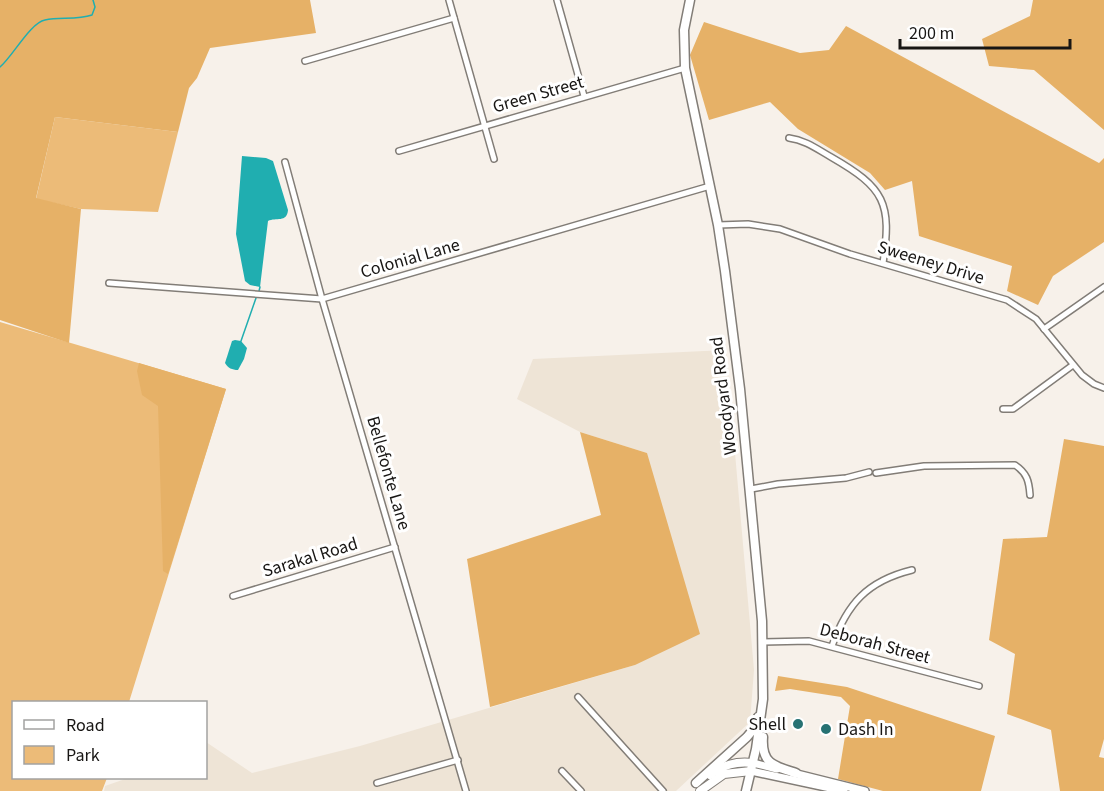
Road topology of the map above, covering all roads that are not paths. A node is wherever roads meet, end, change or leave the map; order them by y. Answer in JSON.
{"nodes":[{"id":1,"x":448,"y":0,"type":"edge"},
{"id":2,"x":557,"y":0,"type":"edge"},
{"id":3,"x":690,"y":0,"type":"edge"},
{"id":4,"x":454,"y":18,"type":"junction"},
{"id":5,"x":305,"y":61,"type":"dead end"},
{"id":6,"x":685,"y":68,"type":"junction"},
{"id":7,"x":584,"y":96,"type":"junction"},
{"id":8,"x":484,"y":125,"type":"junction"},
{"id":9,"x":789,"y":138,"type":"dead end"},
{"id":10,"x":399,"y":151,"type":"dead end"},
{"id":11,"x":494,"y":159,"type":"dead end"},
{"id":12,"x":285,"y":162,"type":"dead end"},
{"id":13,"x":710,"y":186,"type":"junction"},
{"id":14,"x":718,"y":225,"type":"junction"},
{"id":15,"x":884,"y":264,"type":"junction"},
{"id":16,"x":110,"y":283,"type":"dead end"},
{"id":17,"x":1104,"y":287,"type":"edge"},
{"id":18,"x":322,"y":299,"type":"junction"},
{"id":19,"x":1044,"y":329,"type":"junction"},
{"id":20,"x":1073,"y":365,"type":"junction"},
{"id":21,"x":1104,"y":388,"type":"edge"},
{"id":22,"x":1003,"y":409,"type":"dead end"},
{"id":23,"x":869,"y":472,"type":"dead end"},
{"id":24,"x":876,"y":473,"type":"dead end"},
{"id":25,"x":750,"y":489,"type":"junction"},
{"id":26,"x":1030,"y":495,"type":"dead end"},
{"id":27,"x":395,"y":547,"type":"junction"},
{"id":28,"x":912,"y":570,"type":"dead end"},
{"id":29,"x":233,"y":596,"type":"dead end"},
{"id":30,"x":763,"y":642,"type":"junction"},
{"id":31,"x":832,"y":646,"type":"junction"},
{"id":32,"x":979,"y":686,"type":"dead end"},
{"id":33,"x":578,"y":697,"type":"dead end"},
{"id":34,"x":762,"y":706,"type":"junction"},
{"id":35,"x":458,"y":760,"type":"junction"},
{"id":36,"x":752,"y":767,"type":"junction"},
{"id":37,"x":562,"y":771,"type":"dead end"},
{"id":38,"x":796,"y":774,"type":"junction"},
{"id":39,"x":378,"y":783,"type":"dead end"},
{"id":40,"x":696,"y":788,"type":"edge"},
{"id":41,"x":466,"y":791,"type":"edge"},
{"id":42,"x":581,"y":791,"type":"edge"},
{"id":43,"x":663,"y":791,"type":"edge"},
{"id":44,"x":746,"y":791,"type":"edge"},
{"id":45,"x":844,"y":791,"type":"edge"},
{"id":46,"x":865,"y":791,"type":"edge"}],
"edges":[{"from":1,"to":4,"type":"street"},
{"from":2,"to":7,"type":"street"},
{"from":3,"to":6,"type":"main road","name":"Woodyard Road"},
{"from":4,"to":5,"type":"street"},
{"from":4,"to":8,"type":"street"},
{"from":6,"to":7,"type":"street","name":"Green Street"},
{"from":6,"to":13,"type":"main road","name":"Woodyard Road"},
{"from":7,"to":8,"type":"street","name":"Green Street"},
{"from":8,"to":10,"type":"street","name":"Green Street"},
{"from":8,"to":11,"type":"street"},
{"from":9,"to":15,"type":"street"},
{"from":12,"to":18,"type":"street","name":"Bellefonte Lane"},
{"from":13,"to":14,"type":"main road","name":"Woodyard Road"},
{"from":13,"to":18,"type":"street","name":"Colonial Lane"},
{"from":14,"to":15,"type":"street","name":"Sweeney Drive"},
{"from":14,"to":25,"type":"main road","name":"Woodyard Road"},
{"from":15,"to":19,"type":"street","name":"Sweeney Drive"},
{"from":16,"to":18,"type":"street","name":"Colonial Lane"},
{"from":17,"to":19,"type":"street"},
{"from":18,"to":27,"type":"street","name":"Bellefonte Lane"},
{"from":19,"to":20,"type":"street","name":"Sweeney Drive"},
{"from":20,"to":21,"type":"street","name":"Sweeney Drive"},
{"from":20,"to":22,"type":"street"},
{"from":23,"to":25,"type":"street"},
{"from":24,"to":26,"type":"street"},
{"from":25,"to":30,"type":"main road","name":"Woodyard Road"},
{"from":27,"to":29,"type":"street","name":"Sarakal Road"},
{"from":27,"to":35,"type":"street","name":"Bellefonte Lane"},
{"from":28,"to":31,"type":"street"},
{"from":30,"to":31,"type":"street","name":"Deborah Street"},
{"from":30,"to":34,"type":"main road","name":"Woodyard Road"},
{"from":31,"to":32,"type":"street","name":"Deborah Street"},
{"from":33,"to":43,"type":"street"},
{"from":34,"to":36,"type":"main road","name":"Woodyard Road"},
{"from":34,"to":38,"type":"main road"},
{"from":34,"to":40,"type":"main road"},
{"from":35,"to":39,"type":"street"},
{"from":35,"to":41,"type":"street","name":"Bellefonte Lane"},
{"from":36,"to":38,"type":"street"},
{"from":36,"to":40,"type":"main road"},
{"from":36,"to":44,"type":"main road","name":"Woodyard Road"},
{"from":36,"to":45,"type":"street"},
{"from":37,"to":42,"type":"street"},
{"from":38,"to":46,"type":"street"}]}
